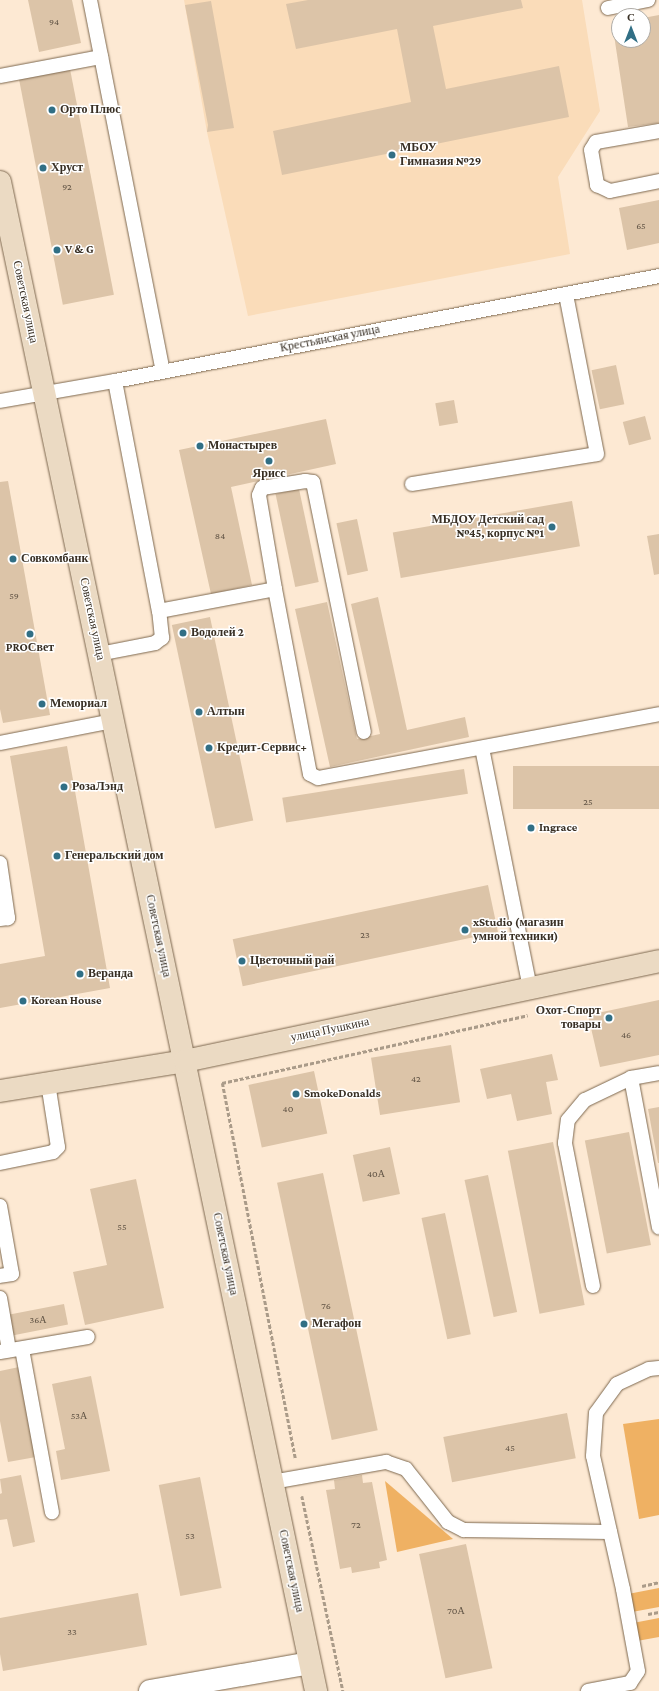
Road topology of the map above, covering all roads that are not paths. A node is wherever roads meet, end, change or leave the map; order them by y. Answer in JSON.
{"nodes":[{"id":1,"x":90,"y":0,"type":"edge"},
{"id":2,"x":648,"y":0,"type":"edge"},
{"id":3,"x":608,"y":8,"type":"dead end"},
{"id":4,"x":101,"y":57,"type":"junction"},
{"id":5,"x":0,"y":76,"type":"edge"},
{"id":6,"x":659,"y":131,"type":"edge"},
{"id":7,"x":0,"y":182,"type":"edge"},
{"id":8,"x":659,"y":182,"type":"edge"},
{"id":9,"x":659,"y":276,"type":"edge"},
{"id":10,"x":566,"y":294,"type":"junction"},
{"id":11,"x":163,"y":371,"type":"junction"},
{"id":12,"x":115,"y":381,"type":"junction"},
{"id":13,"x":44,"y":393,"type":"junction"},
{"id":14,"x":0,"y":401,"type":"edge"},
{"id":15,"x":412,"y":484,"type":"dead end"},
{"id":16,"x":275,"y":589,"type":"junction"},
{"id":17,"x":159,"y":611,"type":"junction"},
{"id":18,"x":99,"y":654,"type":"junction"},
{"id":19,"x":659,"y":714,"type":"edge"},
{"id":20,"x":113,"y":721,"type":"junction"},
{"id":21,"x":364,"y":732,"type":"dead end"},
{"id":22,"x":0,"y":743,"type":"edge"},
{"id":23,"x":482,"y":748,"type":"junction"},
{"id":24,"x":0,"y":863,"type":"edge"},
{"id":25,"x":0,"y":919,"type":"edge"},
{"id":26,"x":659,"y":962,"type":"edge"},
{"id":27,"x":530,"y":988,"type":"junction"},
{"id":28,"x":185,"y":1061,"type":"junction"},
{"id":29,"x":659,"y":1073,"type":"edge"},
{"id":30,"x":631,"y":1078,"type":"junction"},
{"id":31,"x":48,"y":1083,"type":"junction"},
{"id":32,"x":0,"y":1091,"type":"edge"},
{"id":33,"x":0,"y":1163,"type":"edge"},
{"id":34,"x":0,"y":1206,"type":"edge"},
{"id":35,"x":659,"y":1227,"type":"edge"},
{"id":36,"x":0,"y":1276,"type":"edge"},
{"id":37,"x":593,"y":1286,"type":"dead end"},
{"id":38,"x":0,"y":1298,"type":"edge"},
{"id":39,"x":88,"y":1337,"type":"dead end"},
{"id":40,"x":10,"y":1350,"type":"edge"},
{"id":41,"x":659,"y":1368,"type":"edge"},
{"id":42,"x":272,"y":1482,"type":"junction"},
{"id":43,"x":52,"y":1512,"type":"dead end"},
{"id":44,"x":610,"y":1532,"type":"junction"},
{"id":45,"x":310,"y":1663,"type":"junction"},
{"id":46,"x":150,"y":1691,"type":"edge"},
{"id":47,"x":316,"y":1691,"type":"edge"},
{"id":48,"x":588,"y":1691,"type":"edge"}],
"edges":[{"from":1,"to":4,"type":"lane"},
{"from":2,"to":3,"type":"lane"},
{"from":4,"to":5,"type":"lane"},
{"from":4,"to":11,"type":"lane"},
{"from":6,"to":8,"type":"lane"},
{"from":7,"to":13,"type":"main road","name":"Советская улица"},
{"from":9,"to":10,"type":"lane","name":"Крестьянская улица"},
{"from":10,"to":11,"type":"lane","name":"Крестьянская улица"},
{"from":10,"to":15,"type":"lane"},
{"from":11,"to":12,"type":"lane","name":"Крестьянская улица"},
{"from":12,"to":13,"type":"lane","name":"Крестьянская улица"},
{"from":12,"to":17,"type":"lane"},
{"from":13,"to":14,"type":"lane","name":"Крестьянская улица"},
{"from":13,"to":18,"type":"main road","name":"Советская улица"},
{"from":16,"to":17,"type":"lane"},
{"from":16,"to":21,"type":"lane"},
{"from":16,"to":23,"type":"lane"},
{"from":17,"to":18,"type":"lane"},
{"from":18,"to":20,"type":"main road","name":"Советская улица"},
{"from":19,"to":23,"type":"lane"},
{"from":20,"to":22,"type":"lane"},
{"from":20,"to":28,"type":"main road","name":"Советская улица"},
{"from":23,"to":27,"type":"lane"},
{"from":24,"to":25,"type":"lane"},
{"from":26,"to":27,"type":"main road","name":"улица Пушкина"},
{"from":27,"to":28,"type":"main road","name":"улица Пушкина"},
{"from":28,"to":31,"type":"main road","name":"улица Пушкина"},
{"from":28,"to":42,"type":"main road","name":"Советская улица"},
{"from":29,"to":30,"type":"lane"},
{"from":30,"to":35,"type":"lane"},
{"from":30,"to":37,"type":"lane"},
{"from":31,"to":32,"type":"main road","name":"улица Пушкина"},
{"from":31,"to":33,"type":"lane"},
{"from":34,"to":36,"type":"lane"},
{"from":38,"to":40,"type":"lane"},
{"from":39,"to":40,"type":"lane"},
{"from":40,"to":43,"type":"lane"},
{"from":41,"to":44,"type":"lane"},
{"from":42,"to":44,"type":"lane"},
{"from":42,"to":45,"type":"main road","name":"Советская улица"},
{"from":44,"to":48,"type":"lane"},
{"from":45,"to":46,"type":"street"},
{"from":45,"to":47,"type":"main road","name":"Советская улица"}]}
